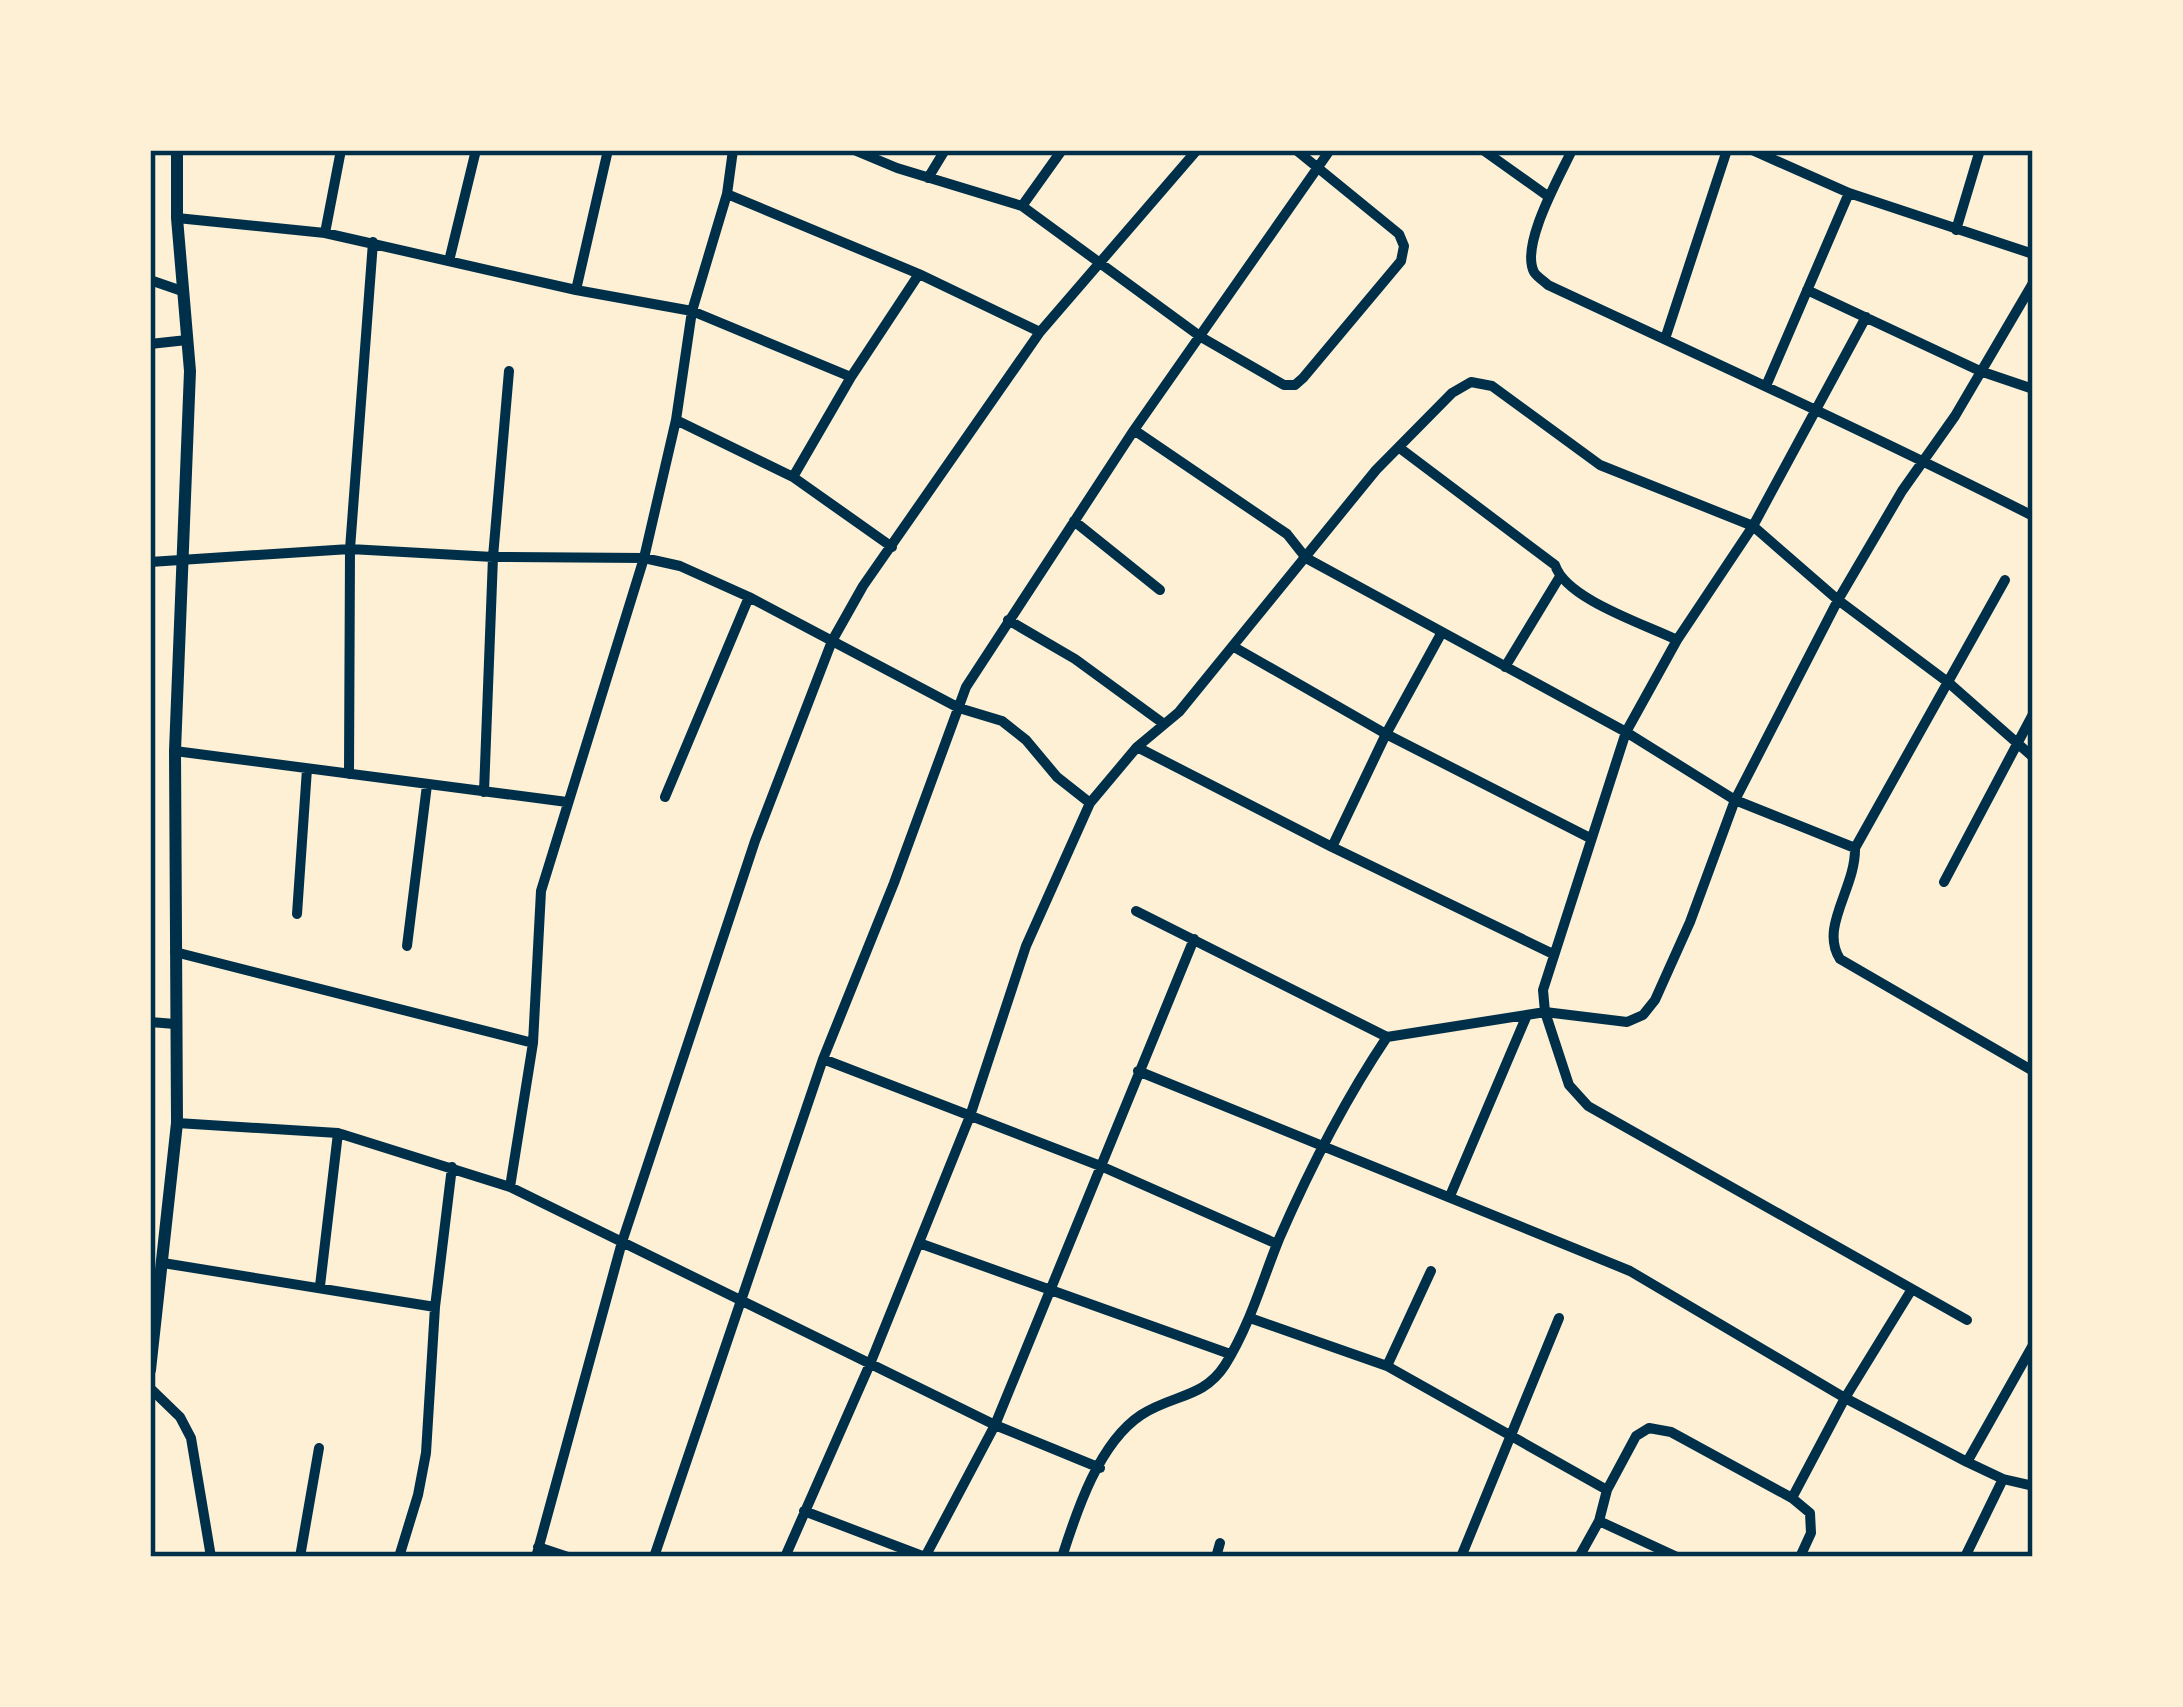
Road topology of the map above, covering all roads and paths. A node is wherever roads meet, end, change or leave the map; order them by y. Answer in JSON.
{"nodes":[{"id":1,"x":177,"y":150,"type":"edge"},
{"id":2,"x":341,"y":150,"type":"edge"},
{"id":3,"x":476,"y":150,"type":"edge"},
{"id":4,"x":608,"y":150,"type":"edge"},
{"id":5,"x":733,"y":150,"type":"edge"},
{"id":6,"x":854,"y":150,"type":"edge"},
{"id":7,"x":945,"y":150,"type":"edge"},
{"id":8,"x":1062,"y":150,"type":"edge"},
{"id":9,"x":1197,"y":150,"type":"edge"},
{"id":10,"x":1296,"y":150,"type":"edge"},
{"id":11,"x":1330,"y":150,"type":"edge"},
{"id":12,"x":1483,"y":150,"type":"edge"},
{"id":13,"x":1572,"y":150,"type":"edge"},
{"id":14,"x":1727,"y":150,"type":"edge"},
{"id":15,"x":1752,"y":150,"type":"edge"},
{"id":16,"x":1981,"y":150,"type":"edge"},
{"id":17,"x":1318,"y":169,"type":"junction"},
{"id":18,"x":928,"y":178,"type":"junction"},
{"id":19,"x":1849,"y":193,"type":"junction"},
{"id":20,"x":727,"y":194,"type":"junction"},
{"id":21,"x":1549,"y":197,"type":"junction"},
{"id":22,"x":1022,"y":206,"type":"junction"},
{"id":23,"x":177,"y":218,"type":"junction"},
{"id":24,"x":1956,"y":230,"type":"junction"},
{"id":25,"x":325,"y":233,"type":"junction"},
{"id":26,"x":374,"y":242,"type":"junction"},
{"id":27,"x":2033,"y":254,"type":"edge"},
{"id":28,"x":449,"y":261,"type":"junction"},
{"id":29,"x":1097,"y":263,"type":"junction"},
{"id":30,"x":919,"y":274,"type":"junction"},
{"id":31,"x":150,"y":280,"type":"edge"},
{"id":32,"x":2033,"y":283,"type":"edge"},
{"id":33,"x":576,"y":290,"type":"junction"},
{"id":34,"x":1807,"y":290,"type":"junction"},
{"id":35,"x":182,"y":291,"type":"junction"},
{"id":36,"x":692,"y":311,"type":"junction"},
{"id":37,"x":1866,"y":317,"type":"junction"},
{"id":38,"x":1040,"y":332,"type":"junction"},
{"id":39,"x":1201,"y":337,"type":"junction"},
{"id":40,"x":187,"y":340,"type":"junction"},
{"id":41,"x":1665,"y":340,"type":"junction"},
{"id":42,"x":150,"y":344,"type":"edge"},
{"id":43,"x":508,"y":371,"type":"dead end"},
{"id":44,"x":1980,"y":371,"type":"junction"},
{"id":45,"x":851,"y":377,"type":"junction"},
{"id":46,"x":1766,"y":386,"type":"junction"},
{"id":47,"x":2032,"y":389,"type":"edge"},
{"id":48,"x":1816,"y":407,"type":"junction"},
{"id":49,"x":676,"y":420,"type":"junction"},
{"id":50,"x":1134,"y":430,"type":"junction"},
{"id":51,"x":1401,"y":449,"type":"junction"},
{"id":52,"x":1922,"y":460,"type":"junction"},
{"id":53,"x":793,"y":477,"type":"junction"},
{"id":54,"x":2033,"y":516,"type":"edge"},
{"id":55,"x":1074,"y":521,"type":"junction"},
{"id":56,"x":1753,"y":526,"type":"junction"},
{"id":57,"x":892,"y":548,"type":"junction"},
{"id":58,"x":350,"y":549,"type":"junction"},
{"id":59,"x":493,"y":557,"type":"junction"},
{"id":60,"x":644,"y":558,"type":"junction"},
{"id":61,"x":1306,"y":558,"type":"junction"},
{"id":62,"x":182,"y":559,"type":"junction"},
{"id":63,"x":150,"y":562,"type":"edge"},
{"id":64,"x":1559,"y":578,"type":"junction"},
{"id":65,"x":2005,"y":580,"type":"dead end"},
{"id":66,"x":1160,"y":590,"type":"dead end"},
{"id":67,"x":749,"y":597,"type":"junction"},
{"id":68,"x":1838,"y":600,"type":"junction"},
{"id":69,"x":1008,"y":620,"type":"junction"},
{"id":70,"x":1442,"y":632,"type":"junction"},
{"id":71,"x":1677,"y":640,"type":"junction"},
{"id":72,"x":832,"y":641,"type":"junction"},
{"id":73,"x":1234,"y":647,"type":"junction"},
{"id":74,"x":1505,"y":667,"type":"junction"},
{"id":75,"x":1949,"y":683,"type":"junction"},
{"id":76,"x":959,"y":708,"type":"junction"},
{"id":77,"x":2033,"y":714,"type":"edge"},
{"id":78,"x":1164,"y":724,"type":"junction"},
{"id":79,"x":1626,"y":732,"type":"junction"},
{"id":80,"x":1386,"y":734,"type":"junction"},
{"id":81,"x":2016,"y":744,"type":"junction"},
{"id":82,"x":1137,"y":747,"type":"junction"},
{"id":83,"x":175,"y":751,"type":"junction"},
{"id":84,"x":2033,"y":757,"type":"edge"},
{"id":85,"x":307,"y":769,"type":"junction"},
{"id":86,"x":349,"y":774,"type":"junction"},
{"id":87,"x":427,"y":785,"type":"junction"},
{"id":88,"x":484,"y":793,"type":"junction"},
{"id":89,"x":665,"y":797,"type":"dead end"},
{"id":90,"x":1735,"y":800,"type":"junction"},
{"id":91,"x":566,"y":802,"type":"junction"},
{"id":92,"x":1090,"y":803,"type":"junction"},
{"id":93,"x":1590,"y":838,"type":"junction"},
{"id":94,"x":1332,"y":848,"type":"junction"},
{"id":95,"x":1855,"y":848,"type":"junction"},
{"id":96,"x":1944,"y":882,"type":"dead end"},
{"id":97,"x":1136,"y":911,"type":"dead end"},
{"id":98,"x":297,"y":914,"type":"dead end"},
{"id":99,"x":1194,"y":939,"type":"junction"},
{"id":100,"x":407,"y":946,"type":"dead end"},
{"id":101,"x":175,"y":952,"type":"junction"},
{"id":102,"x":1552,"y":954,"type":"junction"},
{"id":103,"x":1545,"y":1012,"type":"junction"},
{"id":104,"x":1527,"y":1015,"type":"junction"},
{"id":105,"x":150,"y":1022,"type":"edge"},
{"id":106,"x":175,"y":1024,"type":"junction"},
{"id":107,"x":1387,"y":1037,"type":"junction"},
{"id":108,"x":533,"y":1042,"type":"junction"},
{"id":109,"x":823,"y":1059,"type":"junction"},
{"id":110,"x":1138,"y":1071,"type":"junction"},
{"id":111,"x":2033,"y":1071,"type":"edge"},
{"id":112,"x":970,"y":1117,"type":"junction"},
{"id":113,"x":177,"y":1123,"type":"junction"},
{"id":114,"x":338,"y":1133,"type":"junction"},
{"id":115,"x":1323,"y":1144,"type":"junction"},
{"id":116,"x":452,"y":1167,"type":"junction"},
{"id":117,"x":1103,"y":1167,"type":"junction"},
{"id":118,"x":510,"y":1187,"type":"junction"},
{"id":119,"x":1450,"y":1196,"type":"junction"},
{"id":120,"x":150,"y":1229,"type":"edge"},
{"id":121,"x":166,"y":1229,"type":"junction"},
{"id":122,"x":622,"y":1242,"type":"junction"},
{"id":123,"x":919,"y":1243,"type":"junction"},
{"id":124,"x":1277,"y":1244,"type":"junction"},
{"id":125,"x":164,"y":1263,"type":"junction"},
{"id":126,"x":1431,"y":1271,"type":"dead end"},
{"id":127,"x":320,"y":1286,"type":"junction"},
{"id":128,"x":1912,"y":1289,"type":"junction"},
{"id":129,"x":1052,"y":1290,"type":"junction"},
{"id":130,"x":741,"y":1300,"type":"junction"},
{"id":131,"x":436,"y":1307,"type":"junction"},
{"id":132,"x":1250,"y":1318,"type":"junction"},
{"id":133,"x":1559,"y":1318,"type":"dead end"},
{"id":134,"x":1967,"y":1320,"type":"dead end"},
{"id":135,"x":2033,"y":1346,"type":"edge"},
{"id":136,"x":1230,"y":1354,"type":"junction"},
{"id":137,"x":870,"y":1364,"type":"junction"},
{"id":138,"x":1388,"y":1366,"type":"junction"},
{"id":139,"x":150,"y":1370,"type":"edge"},
{"id":140,"x":150,"y":1388,"type":"edge"},
{"id":141,"x":1845,"y":1398,"type":"junction"},
{"id":142,"x":994,"y":1425,"type":"junction"},
{"id":143,"x":1512,"y":1435,"type":"junction"},
{"id":144,"x":319,"y":1448,"type":"dead end"},
{"id":145,"x":1967,"y":1462,"type":"junction"},
{"id":146,"x":1100,"y":1468,"type":"junction"},
{"id":147,"x":2002,"y":1479,"type":"junction"},
{"id":148,"x":2033,"y":1486,"type":"edge"},
{"id":149,"x":1607,"y":1490,"type":"junction"},
{"id":150,"x":1792,"y":1498,"type":"junction"},
{"id":151,"x":804,"y":1511,"type":"junction"},
{"id":152,"x":1599,"y":1521,"type":"junction"},
{"id":153,"x":1220,"y":1544,"type":"dead end"},
{"id":154,"x":537,"y":1552,"type":"edge"},
{"id":155,"x":211,"y":1557,"type":"edge"},
{"id":156,"x":300,"y":1557,"type":"edge"},
{"id":157,"x":399,"y":1557,"type":"edge"},
{"id":158,"x":568,"y":1557,"type":"edge"},
{"id":159,"x":654,"y":1557,"type":"edge"},
{"id":160,"x":785,"y":1557,"type":"edge"},
{"id":161,"x":925,"y":1557,"type":"edge"},
{"id":162,"x":1062,"y":1557,"type":"edge"},
{"id":163,"x":1216,"y":1557,"type":"edge"},
{"id":164,"x":1386,"y":1557,"type":"edge"},
{"id":165,"x":1397,"y":1557,"type":"edge"},
{"id":166,"x":1461,"y":1557,"type":"edge"},
{"id":167,"x":1579,"y":1557,"type":"edge"},
{"id":168,"x":1677,"y":1557,"type":"edge"},
{"id":169,"x":1800,"y":1557,"type":"edge"},
{"id":170,"x":1965,"y":1557,"type":"edge"}],
"edges":[{"from":1,"to":23,"type":"street"},
{"from":2,"to":25,"type":"street"},
{"from":3,"to":28,"type":"street"},
{"from":4,"to":33,"type":"street"},
{"from":5,"to":20,"type":"street"},
{"from":6,"to":18,"type":"street"},
{"from":7,"to":18,"type":"street"},
{"from":8,"to":22,"type":"street"},
{"from":9,"to":29,"type":"street"},
{"from":10,"to":17,"type":"street"},
{"from":11,"to":17,"type":"street"},
{"from":12,"to":21,"type":"street"},
{"from":13,"to":21,"type":"street"},
{"from":14,"to":41,"type":"street"},
{"from":15,"to":19,"type":"street"},
{"from":16,"to":24,"type":"street"},
{"from":17,"to":39,"type":"street"},
{"from":17,"to":39,"type":"street"},
{"from":18,"to":22,"type":"street"},
{"from":19,"to":24,"type":"street"},
{"from":19,"to":34,"type":"street"},
{"from":20,"to":30,"type":"street"},
{"from":20,"to":36,"type":"street"},
{"from":21,"to":41,"type":"street"},
{"from":22,"to":29,"type":"street"},
{"from":23,"to":25,"type":"street"},
{"from":23,"to":35,"type":"street"},
{"from":24,"to":27,"type":"street"},
{"from":25,"to":26,"type":"street"},
{"from":26,"to":28,"type":"street"},
{"from":26,"to":58,"type":"street"},
{"from":28,"to":33,"type":"street"},
{"from":29,"to":38,"type":"street"},
{"from":29,"to":39,"type":"street"},
{"from":30,"to":38,"type":"street"},
{"from":30,"to":45,"type":"street"},
{"from":31,"to":35,"type":"street"},
{"from":32,"to":44,"type":"street"},
{"from":33,"to":36,"type":"street"},
{"from":34,"to":37,"type":"street"},
{"from":34,"to":46,"type":"street"},
{"from":35,"to":40,"type":"street"},
{"from":36,"to":45,"type":"street"},
{"from":36,"to":49,"type":"street"},
{"from":37,"to":44,"type":"street"},
{"from":37,"to":48,"type":"street"},
{"from":38,"to":57,"type":"street"},
{"from":39,"to":50,"type":"street"},
{"from":40,"to":42,"type":"street"},
{"from":40,"to":62,"type":"street"},
{"from":41,"to":46,"type":"street"},
{"from":43,"to":59,"type":"street"},
{"from":44,"to":47,"type":"street"},
{"from":44,"to":52,"type":"street"},
{"from":45,"to":53,"type":"street"},
{"from":46,"to":48,"type":"street"},
{"from":48,"to":52,"type":"street"},
{"from":48,"to":56,"type":"street"},
{"from":49,"to":53,"type":"street"},
{"from":49,"to":60,"type":"street"},
{"from":50,"to":55,"type":"street"},
{"from":50,"to":61,"type":"street"},
{"from":51,"to":56,"type":"street"},
{"from":51,"to":61,"type":"street"},
{"from":51,"to":64,"type":"street"},
{"from":52,"to":54,"type":"street"},
{"from":52,"to":68,"type":"street"},
{"from":53,"to":57,"type":"street"},
{"from":55,"to":66,"type":"street"},
{"from":55,"to":69,"type":"street"},
{"from":56,"to":68,"type":"street"},
{"from":56,"to":71,"type":"street"},
{"from":57,"to":72,"type":"street"},
{"from":58,"to":59,"type":"street"},
{"from":58,"to":62,"type":"street"},
{"from":58,"to":86,"type":"street"},
{"from":59,"to":60,"type":"street"},
{"from":59,"to":88,"type":"street"},
{"from":60,"to":67,"type":"street"},
{"from":60,"to":91,"type":"street"},
{"from":61,"to":70,"type":"street"},
{"from":61,"to":73,"type":"street"},
{"from":62,"to":63,"type":"street"},
{"from":62,"to":83,"type":"street"},
{"from":64,"to":71,"type":"street"},
{"from":64,"to":74,"type":"street"},
{"from":65,"to":75,"type":"street"},
{"from":67,"to":72,"type":"street"},
{"from":67,"to":89,"type":"street"},
{"from":68,"to":75,"type":"street"},
{"from":68,"to":90,"type":"street"},
{"from":69,"to":76,"type":"street"},
{"from":69,"to":78,"type":"street"},
{"from":70,"to":74,"type":"street"},
{"from":70,"to":80,"type":"street"},
{"from":71,"to":79,"type":"street"},
{"from":72,"to":76,"type":"street"},
{"from":72,"to":122,"type":"street"},
{"from":73,"to":78,"type":"street"},
{"from":73,"to":80,"type":"street"},
{"from":74,"to":79,"type":"street"},
{"from":75,"to":81,"type":"street"},
{"from":75,"to":95,"type":"street"},
{"from":76,"to":92,"type":"street"},
{"from":76,"to":109,"type":"street"},
{"from":77,"to":81,"type":"street"},
{"from":78,"to":82,"type":"street"},
{"from":79,"to":90,"type":"street"},
{"from":79,"to":93,"type":"street"},
{"from":80,"to":93,"type":"street"},
{"from":80,"to":94,"type":"street"},
{"from":81,"to":84,"type":"street"},
{"from":81,"to":96,"type":"street"},
{"from":82,"to":92,"type":"street"},
{"from":82,"to":94,"type":"street"},
{"from":83,"to":85,"type":"street"},
{"from":83,"to":101,"type":"street"},
{"from":85,"to":86,"type":"street"},
{"from":85,"to":98,"type":"street"},
{"from":86,"to":87,"type":"street"},
{"from":87,"to":88,"type":"street"},
{"from":87,"to":100,"type":"street"},
{"from":88,"to":91,"type":"street"},
{"from":90,"to":95,"type":"street"},
{"from":90,"to":103,"type":"street"},
{"from":91,"to":108,"type":"street"},
{"from":92,"to":112,"type":"street"},
{"from":93,"to":102,"type":"street"},
{"from":94,"to":102,"type":"street"},
{"from":95,"to":111,"type":"street"},
{"from":97,"to":99,"type":"street"},
{"from":99,"to":107,"type":"street"},
{"from":99,"to":110,"type":"street"},
{"from":101,"to":106,"type":"street"},
{"from":101,"to":108,"type":"street"},
{"from":102,"to":103,"type":"street"},
{"from":103,"to":104,"type":"street"},
{"from":103,"to":128,"type":"street"},
{"from":104,"to":107,"type":"street"},
{"from":104,"to":119,"type":"street"},
{"from":105,"to":106,"type":"street"},
{"from":106,"to":113,"type":"street"},
{"from":107,"to":115,"type":"street"},
{"from":108,"to":118,"type":"street"},
{"from":109,"to":112,"type":"street"},
{"from":109,"to":130,"type":"street"},
{"from":110,"to":115,"type":"street"},
{"from":110,"to":117,"type":"street"},
{"from":112,"to":117,"type":"street"},
{"from":112,"to":123,"type":"street"},
{"from":113,"to":114,"type":"street"},
{"from":113,"to":121,"type":"street"},
{"from":114,"to":116,"type":"street"},
{"from":114,"to":127,"type":"street"},
{"from":115,"to":119,"type":"street"},
{"from":115,"to":124,"type":"street"},
{"from":116,"to":118,"type":"street"},
{"from":116,"to":131,"type":"street"},
{"from":117,"to":124,"type":"street"},
{"from":117,"to":129,"type":"street"},
{"from":118,"to":122,"type":"street"},
{"from":119,"to":141,"type":"street"},
{"from":120,"to":121,"type":"street"},
{"from":121,"to":125,"type":"street"},
{"from":122,"to":130,"type":"street"},
{"from":122,"to":154,"type":"street"},
{"from":123,"to":129,"type":"street"},
{"from":123,"to":137,"type":"street"},
{"from":124,"to":132,"type":"street"},
{"from":125,"to":127,"type":"street"},
{"from":125,"to":139,"type":"street"},
{"from":126,"to":138,"type":"street"},
{"from":127,"to":131,"type":"street"},
{"from":128,"to":134,"type":"street"},
{"from":128,"to":141,"type":"street"},
{"from":129,"to":136,"type":"street"},
{"from":129,"to":142,"type":"street"},
{"from":130,"to":137,"type":"street"},
{"from":130,"to":159,"type":"street"},
{"from":131,"to":157,"type":"street"},
{"from":132,"to":136,"type":"street"},
{"from":132,"to":138,"type":"street"},
{"from":133,"to":143,"type":"street"},
{"from":135,"to":145,"type":"street"},
{"from":136,"to":146,"type":"street"},
{"from":137,"to":142,"type":"street"},
{"from":137,"to":151,"type":"street"},
{"from":138,"to":143,"type":"street"},
{"from":140,"to":155,"type":"street"},
{"from":141,"to":145,"type":"street"},
{"from":141,"to":150,"type":"street"},
{"from":142,"to":146,"type":"street"},
{"from":142,"to":161,"type":"street"},
{"from":143,"to":149,"type":"street"},
{"from":143,"to":166,"type":"street"},
{"from":144,"to":156,"type":"street"},
{"from":145,"to":147,"type":"street"},
{"from":146,"to":162,"type":"street"},
{"from":147,"to":148,"type":"street"},
{"from":147,"to":170,"type":"street"},
{"from":149,"to":150,"type":"street"},
{"from":149,"to":152,"type":"street"},
{"from":150,"to":169,"type":"street"},
{"from":151,"to":160,"type":"street"},
{"from":151,"to":161,"type":"street"},
{"from":152,"to":167,"type":"street"},
{"from":152,"to":168,"type":"street"},
{"from":153,"to":163,"type":"street"},
{"from":154,"to":158,"type":"street"},
{"from":164,"to":165,"type":"street"}]}
